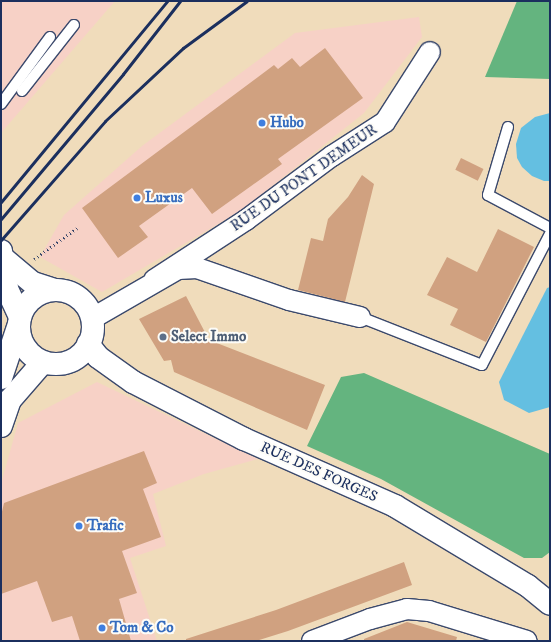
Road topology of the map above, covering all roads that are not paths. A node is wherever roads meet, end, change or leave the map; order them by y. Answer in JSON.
{"nodes":[{"id":1,"x":74,"y":25,"type":"dead end"},
{"id":2,"x":50,"y":37,"type":"dead end"},
{"id":3,"x":430,"y":52,"type":"dead end"},
{"id":4,"x":22,"y":91,"type":"dead end"},
{"id":5,"x":1,"y":104,"type":"edge"},
{"id":6,"x":508,"y":127,"type":"dead end"},
{"id":7,"x":550,"y":228,"type":"edge"},
{"id":8,"x":550,"y":234,"type":"edge"},
{"id":9,"x":2,"y":255,"type":"edge"},
{"id":10,"x":154,"y":280,"type":"junction"},
{"id":11,"x":54,"y":290,"type":"junction"},
{"id":12,"x":360,"y":317,"type":"joint"},
{"id":13,"x":92,"y":318,"type":"junction"},
{"id":14,"x":19,"y":321,"type":"junction"},
{"id":15,"x":88,"y":344,"type":"junction"},
{"id":16,"x":44,"y":362,"type":"junction"},
{"id":17,"x":1,"y":378,"type":"edge"},
{"id":18,"x":1,"y":426,"type":"edge"},
{"id":19,"x":550,"y":604,"type":"edge"},
{"id":20,"x":312,"y":641,"type":"edge"},
{"id":21,"x":527,"y":641,"type":"edge"}],
"edges":[{"from":1,"to":4,"type":"lane"},
{"from":2,"to":5,"type":"lane"},
{"from":3,"to":10,"type":"street","name":"RUE DU PONT DEMEUR"},
{"from":6,"to":7,"type":"lane"},
{"from":8,"to":12,"type":"lane"},
{"from":9,"to":11,"type":"main road"},
{"from":9,"to":14,"type":"main road"},
{"from":10,"to":12,"type":"street","name":"RUE DU PONT DEMEUR"},
{"from":10,"to":13,"type":"street","name":"RUE DU PONT DEMEUR"},
{"from":11,"to":13,"type":"main road"},
{"from":11,"to":14,"type":"main road"},
{"from":13,"to":15,"type":"main road"},
{"from":14,"to":16,"type":"main road"},
{"from":14,"to":17,"type":"main road"},
{"from":15,"to":16,"type":"main road"},
{"from":15,"to":19,"type":"main road","name":"RUE DES FORGES"},
{"from":16,"to":18,"type":"main road"},
{"from":20,"to":21,"type":"street"}]}
